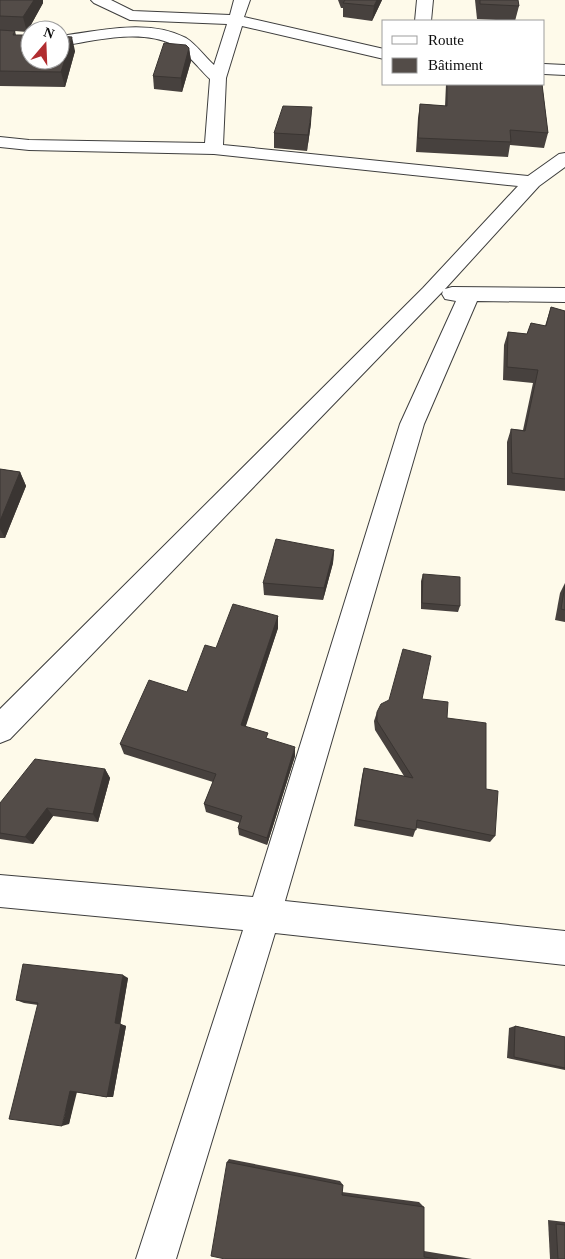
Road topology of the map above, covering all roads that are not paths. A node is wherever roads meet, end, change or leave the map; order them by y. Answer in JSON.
{"nodes":[{"id":1,"x":99,"y":0,"type":"edge"},
{"id":2,"x":242,"y":0,"type":"edge"},
{"id":3,"x":425,"y":0,"type":"edge"},
{"id":4,"x":235,"y":20,"type":"junction"},
{"id":5,"x":423,"y":20,"type":"edge"},
{"id":6,"x":70,"y":40,"type":"edge"},
{"id":7,"x":382,"y":54,"type":"edge"},
{"id":8,"x":545,"y":69,"type":"edge"},
{"id":9,"x":565,"y":70,"type":"edge"},
{"id":10,"x":218,"y":78,"type":"junction"},
{"id":11,"x":0,"y":142,"type":"edge"},
{"id":12,"x":214,"y":149,"type":"junction"},
{"id":13,"x":565,"y":158,"type":"edge"},
{"id":14,"x":549,"y":174,"type":"edge"},
{"id":15,"x":430,"y":293,"type":"junction"},
{"id":16,"x":469,"y":295,"type":"junction"},
{"id":17,"x":565,"y":295,"type":"edge"},
{"id":18,"x":0,"y":729,"type":"edge"},
{"id":19,"x":0,"y":891,"type":"edge"},
{"id":20,"x":264,"y":915,"type":"junction"},
{"id":21,"x":565,"y":948,"type":"edge"},
{"id":22,"x":156,"y":1259,"type":"edge"}],
"edges":[{"from":1,"to":4,"type":"street"},
{"from":2,"to":4,"type":"street"},
{"from":3,"to":5,"type":"street"},
{"from":4,"to":7,"type":"street"},
{"from":4,"to":10,"type":"street"},
{"from":6,"to":10,"type":"street"},
{"from":8,"to":9,"type":"street"},
{"from":10,"to":12,"type":"street"},
{"from":11,"to":12,"type":"street"},
{"from":12,"to":14,"type":"street"},
{"from":13,"to":14,"type":"street"},
{"from":14,"to":15,"type":"street"},
{"from":15,"to":16,"type":"street"},
{"from":15,"to":18,"type":"street"},
{"from":16,"to":17,"type":"street"},
{"from":16,"to":20,"type":"street"},
{"from":19,"to":20,"type":"street"},
{"from":20,"to":21,"type":"street"},
{"from":20,"to":22,"type":"street"}]}
